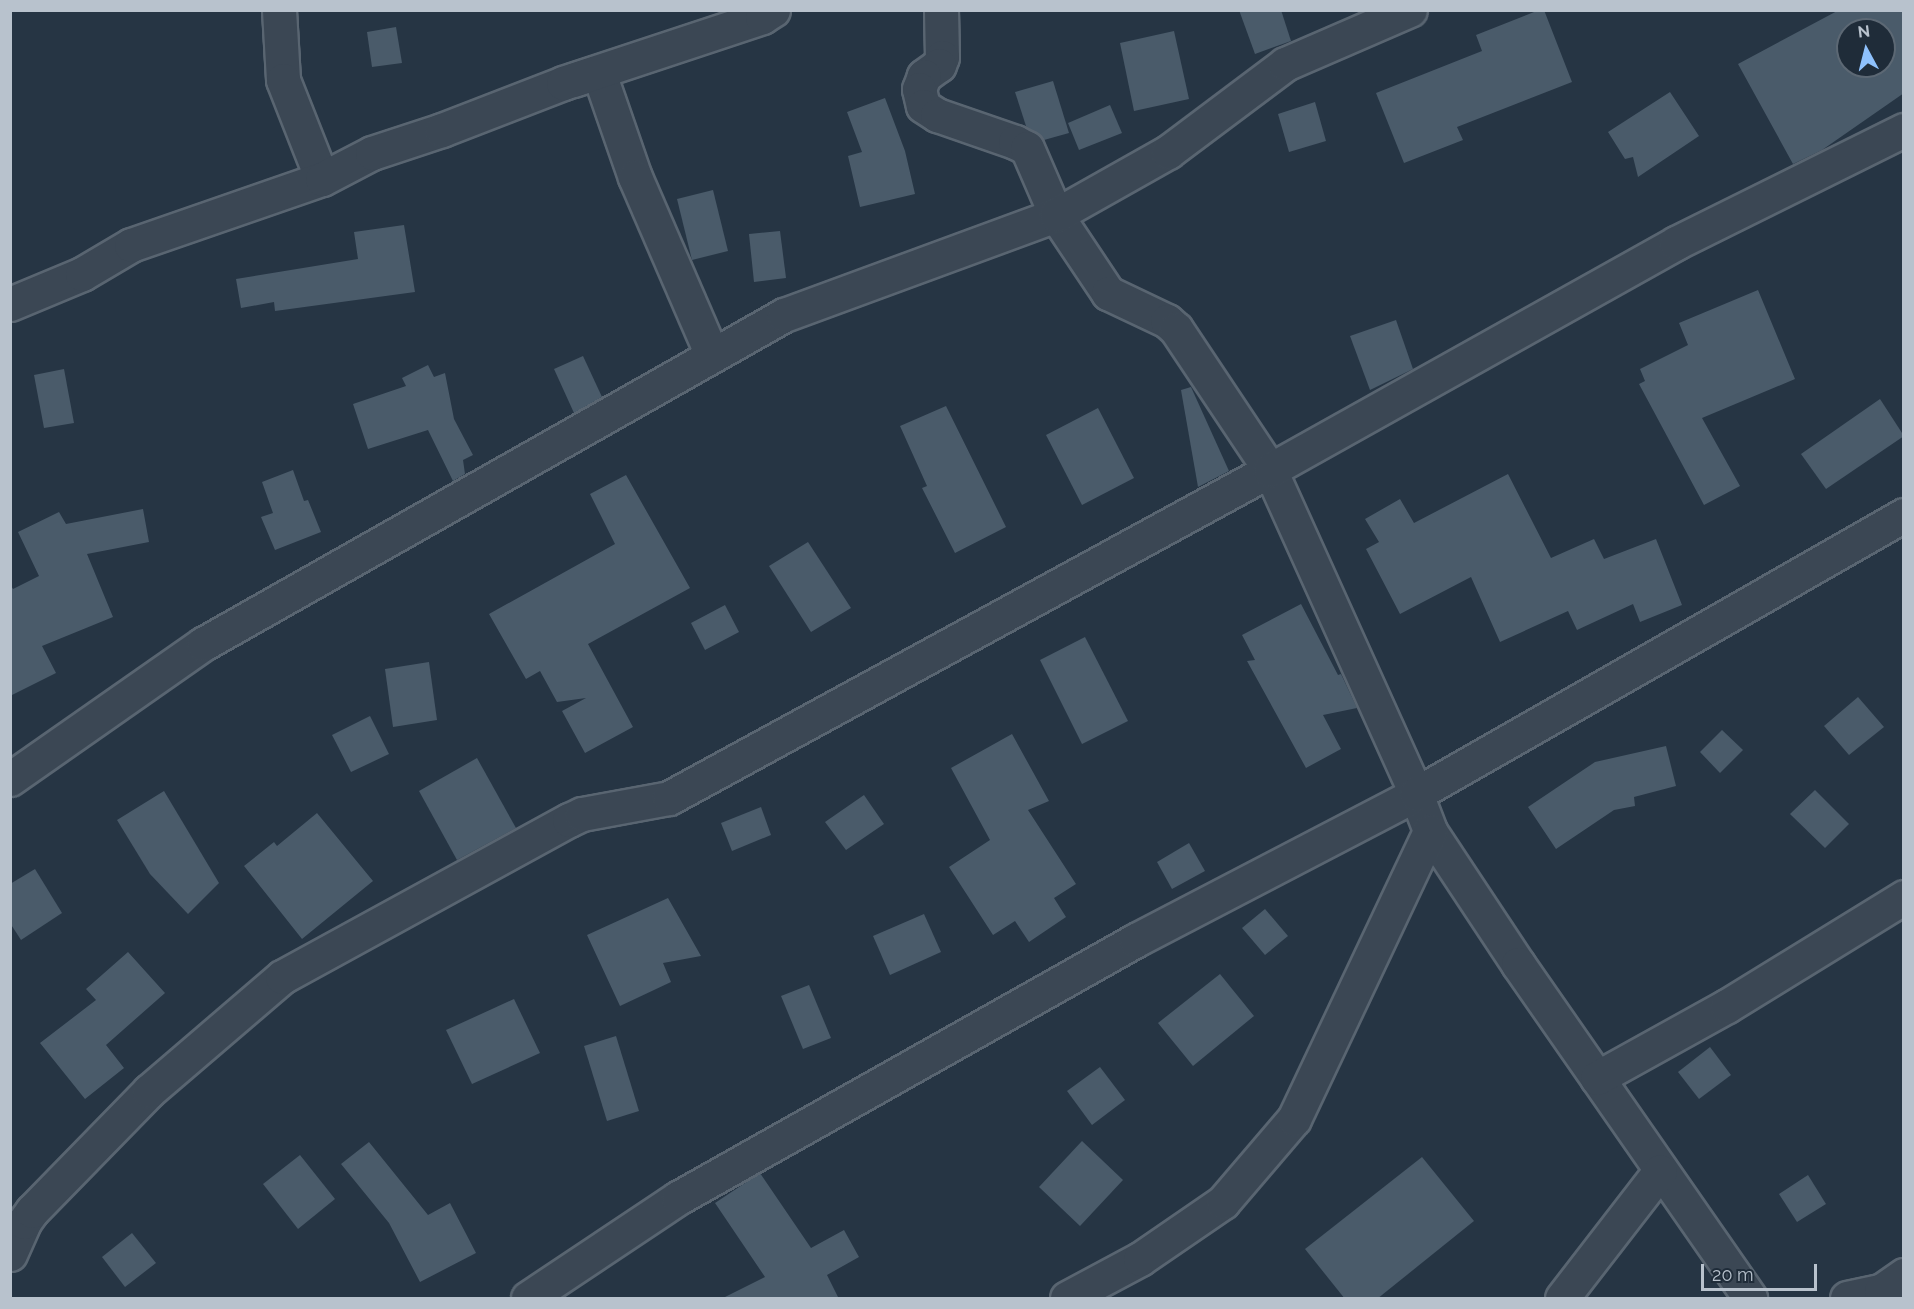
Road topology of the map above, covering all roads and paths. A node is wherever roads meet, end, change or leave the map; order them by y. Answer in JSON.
{"nodes":[{"id":1,"x":279,"y":10,"type":"edge"},
{"id":2,"x":774,"y":10,"type":"edge"},
{"id":3,"x":941,"y":10,"type":"edge"},
{"id":4,"x":1410,"y":10,"type":"edge"},
{"id":5,"x":563,"y":82,"type":"junction"},
{"id":6,"x":1904,"y":130,"type":"edge"},
{"id":7,"x":322,"y":179,"type":"junction"},
{"id":8,"x":1056,"y":215,"type":"junction"},
{"id":9,"x":10,"y":304,"type":"edge"},
{"id":10,"x":712,"y":355,"type":"junction"},
{"id":11,"x":1270,"y":470,"type":"junction"},
{"id":12,"x":1904,"y":515,"type":"edge"},
{"id":13,"x":10,"y":779,"type":"edge"},
{"id":14,"x":1416,"y":794,"type":"junction"},
{"id":15,"x":1430,"y":831,"type":"junction"},
{"id":16,"x":1904,"y":897,"type":"edge"},
{"id":17,"x":1597,"y":1078,"type":"junction"},
{"id":18,"x":1660,"y":1171,"type":"junction"},
{"id":19,"x":10,"y":1254,"type":"edge"},
{"id":20,"x":1904,"y":1275,"type":"edge"},
{"id":21,"x":528,"y":1299,"type":"edge"},
{"id":22,"x":1067,"y":1299,"type":"edge"},
{"id":23,"x":1562,"y":1299,"type":"edge"},
{"id":24,"x":1750,"y":1299,"type":"edge"},
{"id":25,"x":1847,"y":1299,"type":"edge"}],
"edges":[{"from":1,"to":7,"type":"street"},
{"from":2,"to":5,"type":"street"},
{"from":3,"to":8,"type":"street"},
{"from":4,"to":8,"type":"street"},
{"from":5,"to":7,"type":"street"},
{"from":5,"to":10,"type":"street"},
{"from":6,"to":11,"type":"street"},
{"from":7,"to":9,"type":"street"},
{"from":8,"to":10,"type":"street"},
{"from":8,"to":11,"type":"street"},
{"from":10,"to":13,"type":"street"},
{"from":11,"to":14,"type":"street"},
{"from":11,"to":19,"type":"street"},
{"from":12,"to":14,"type":"street"},
{"from":14,"to":15,"type":"street"},
{"from":14,"to":21,"type":"street"},
{"from":15,"to":17,"type":"street"},
{"from":15,"to":22,"type":"street"},
{"from":16,"to":17,"type":"street"},
{"from":17,"to":18,"type":"street"},
{"from":18,"to":23,"type":"street"},
{"from":18,"to":24,"type":"street"},
{"from":20,"to":25,"type":"street"}]}
